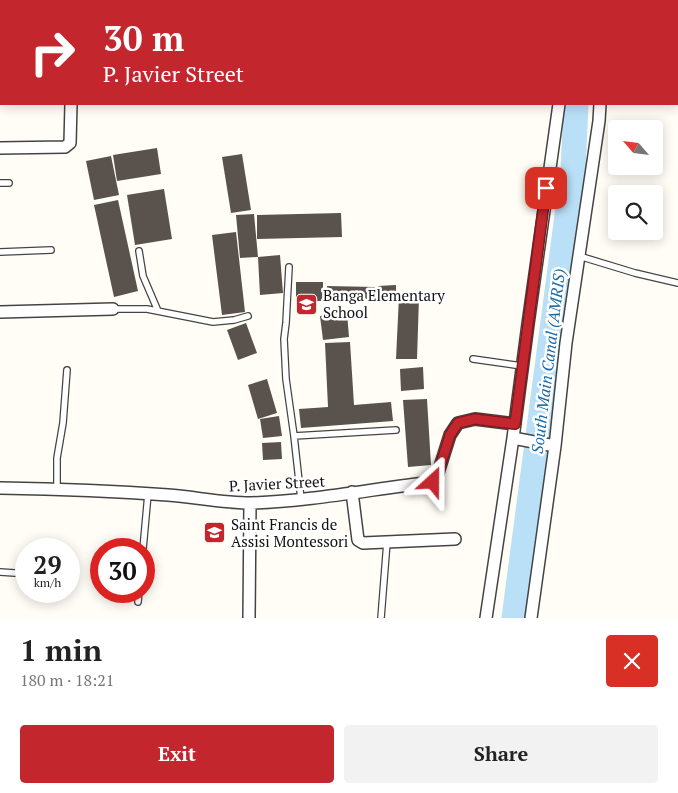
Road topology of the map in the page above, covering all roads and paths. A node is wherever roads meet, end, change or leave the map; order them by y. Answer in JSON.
{"nodes":[{"id":1,"x":71,"y":105,"type":"edge"},
{"id":2,"x":559,"y":105,"type":"edge"},
{"id":3,"x":600,"y":105,"type":"edge"},
{"id":4,"x":0,"y":148,"type":"edge"},
{"id":5,"x":0,"y":183,"type":"edge"},
{"id":6,"x":9,"y":183,"type":"dead end"},
{"id":7,"x":51,"y":250,"type":"dead end"},
{"id":8,"x":139,"y":251,"type":"dead end"},
{"id":9,"x":0,"y":252,"type":"edge"},
{"id":10,"x":579,"y":256,"type":"junction"},
{"id":11,"x":289,"y":267,"type":"dead end"},
{"id":12,"x":678,"y":283,"type":"edge"},
{"id":13,"x":113,"y":309,"type":"joint"},
{"id":14,"x":158,"y":311,"type":"junction"},
{"id":15,"x":0,"y":312,"type":"edge"},
{"id":16,"x":248,"y":316,"type":"dead end"},
{"id":17,"x":472,"y":359,"type":"dead end"},
{"id":18,"x":522,"y":366,"type":"junction"},
{"id":19,"x":66,"y":370,"type":"dead end"},
{"id":20,"x":515,"y":424,"type":"junction"},
{"id":21,"x":396,"y":430,"type":"dead end"},
{"id":22,"x":294,"y":436,"type":"junction"},
{"id":23,"x":516,"y":439,"type":"junction"},
{"id":24,"x":549,"y":445,"type":"junction"},
{"id":25,"x":0,"y":488,"type":"edge"},
{"id":26,"x":57,"y":490,"type":"junction"},
{"id":27,"x":352,"y":492,"type":"junction"},
{"id":28,"x":148,"y":494,"type":"junction"},
{"id":29,"x":302,"y":499,"type":"junction"},
{"id":30,"x":250,"y":503,"type":"junction"},
{"id":31,"x":144,"y":538,"type":"edge"},
{"id":32,"x":455,"y":539,"type":"dead end"},
{"id":33,"x":387,"y":542,"type":"junction"},
{"id":34,"x":0,"y":572,"type":"edge"},
{"id":35,"x":14,"y":573,"type":"dead end"},
{"id":36,"x":249,"y":618,"type":"edge"},
{"id":37,"x":381,"y":618,"type":"edge"},
{"id":38,"x":486,"y":618,"type":"edge"},
{"id":39,"x":531,"y":618,"type":"edge"}],
"edges":[{"from":1,"to":4,"type":"street"},
{"from":2,"to":18,"type":"street"},
{"from":3,"to":10,"type":"street"},
{"from":5,"to":6,"type":"lane"},
{"from":7,"to":9,"type":"lane"},
{"from":8,"to":14,"type":"lane"},
{"from":10,"to":12,"type":"lane"},
{"from":10,"to":24,"type":"street"},
{"from":11,"to":22,"type":"lane"},
{"from":13,"to":14,"type":"lane"},
{"from":13,"to":15,"type":"street"},
{"from":14,"to":16,"type":"lane"},
{"from":17,"to":18,"type":"lane"},
{"from":18,"to":20,"type":"street"},
{"from":19,"to":26,"type":"lane"},
{"from":20,"to":23,"type":"street"},
{"from":20,"to":27,"type":"street","name":"P. Javier Street"},
{"from":21,"to":22,"type":"lane"},
{"from":22,"to":29,"type":"lane"},
{"from":23,"to":24,"type":"street"},
{"from":23,"to":38,"type":"street"},
{"from":24,"to":39,"type":"street"},
{"from":25,"to":26,"type":"street","name":"P. Javier Street"},
{"from":26,"to":28,"type":"street","name":"P. Javier Street"},
{"from":27,"to":29,"type":"street","name":"P. Javier Street"},
{"from":27,"to":33,"type":"street"},
{"from":28,"to":30,"type":"street","name":"P. Javier Street"},
{"from":28,"to":31,"type":"lane"},
{"from":29,"to":30,"type":"street","name":"P. Javier Street"},
{"from":30,"to":36,"type":"street"},
{"from":32,"to":33,"type":"street"},
{"from":33,"to":37,"type":"lane"},
{"from":34,"to":35,"type":"lane"}]}
